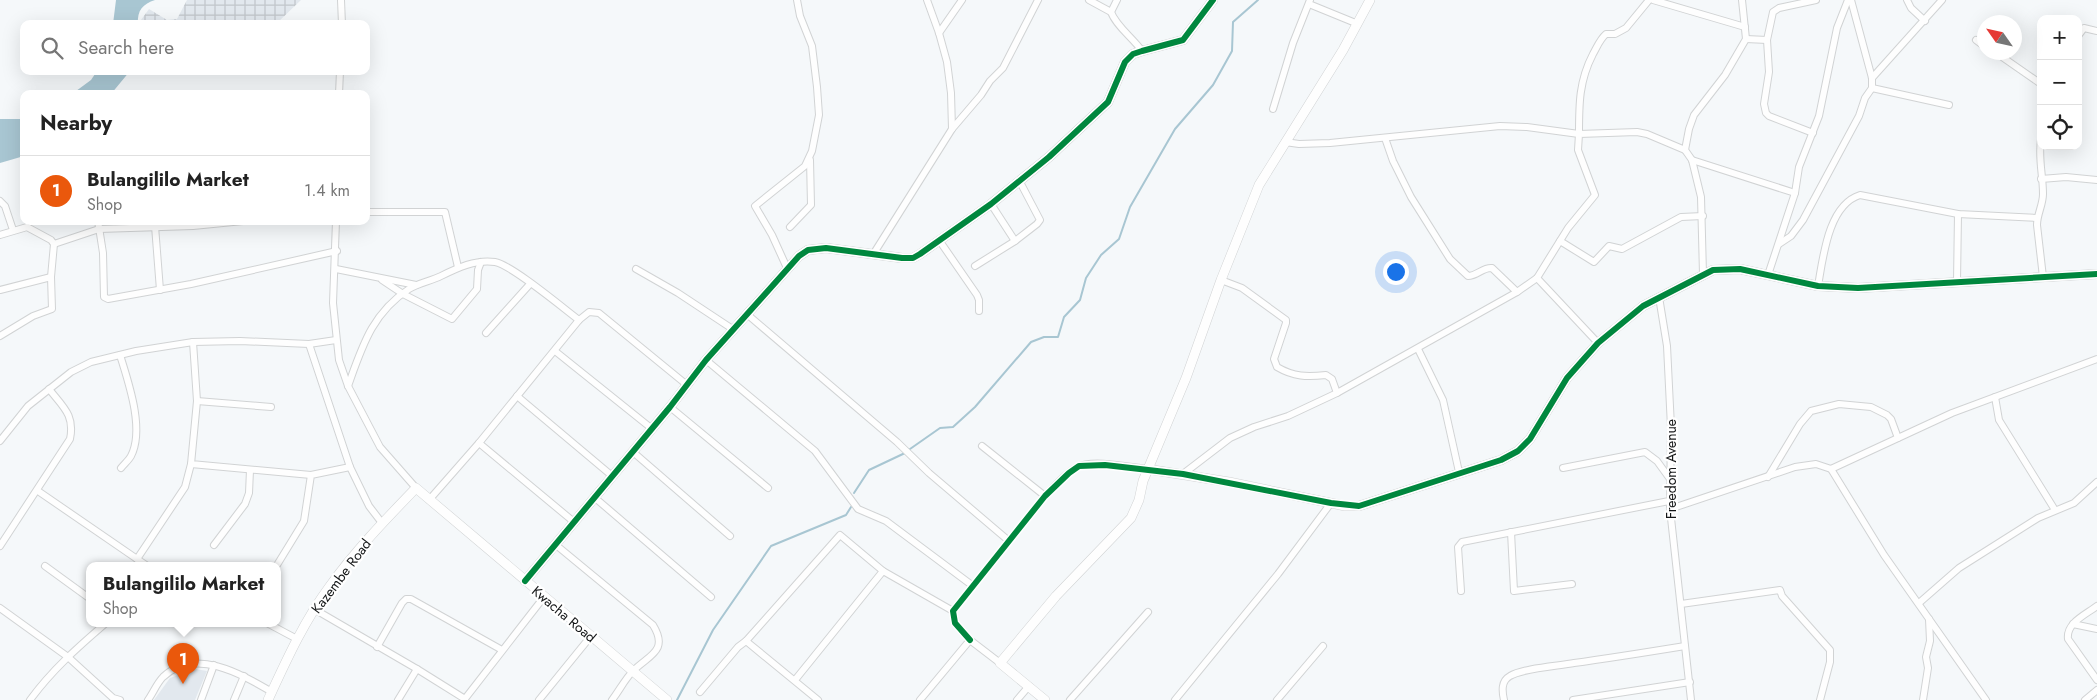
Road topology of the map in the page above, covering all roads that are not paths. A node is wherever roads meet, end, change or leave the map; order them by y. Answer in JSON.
{"nodes":[{"id":1,"x":342,"y":0,"type":"edge"},
{"id":2,"x":797,"y":0,"type":"edge"},
{"id":3,"x":927,"y":0,"type":"edge"},
{"id":4,"x":962,"y":0,"type":"edge"},
{"id":5,"x":1038,"y":0,"type":"edge"},
{"id":6,"x":1089,"y":0,"type":"edge"},
{"id":7,"x":1117,"y":0,"type":"edge"},
{"id":8,"x":1213,"y":0,"type":"edge"},
{"id":9,"x":1370,"y":0,"type":"edge"},
{"id":10,"x":1649,"y":0,"type":"edge"},
{"id":11,"x":1654,"y":0,"type":"edge"},
{"id":12,"x":1742,"y":0,"type":"edge"},
{"id":13,"x":1816,"y":0,"type":"edge"},
{"id":14,"x":1850,"y":0,"type":"edge"},
{"id":15,"x":1907,"y":0,"type":"edge"},
{"id":16,"x":1942,"y":0,"type":"edge"},
{"id":17,"x":1309,"y":2,"type":"edge"},
{"id":18,"x":1110,"y":12,"type":"junction"},
{"id":19,"x":342,"y":20,"type":"edge"},
{"id":20,"x":1925,"y":21,"type":"junction"},
{"id":21,"x":1358,"y":24,"type":"junction"},
{"id":22,"x":1744,"y":27,"type":"junction"},
{"id":23,"x":2082,"y":31,"type":"edge"},
{"id":24,"x":2097,"y":31,"type":"edge"},
{"id":25,"x":939,"y":33,"type":"junction"},
{"id":26,"x":1746,"y":39,"type":"junction"},
{"id":27,"x":1767,"y":40,"type":"junction"},
{"id":28,"x":1142,"y":51,"type":"junction"},
{"id":29,"x":2006,"y":60,"type":"edge"},
{"id":30,"x":340,"y":75,"type":"edge"},
{"id":31,"x":1872,"y":78,"type":"junction"},
{"id":32,"x":2037,"y":81,"type":"edge"},
{"id":33,"x":1872,"y":88,"type":"junction"},
{"id":34,"x":339,"y":90,"type":"edge"},
{"id":35,"x":1949,"y":105,"type":"dead end"},
{"id":36,"x":1273,"y":109,"type":"dead end"},
{"id":37,"x":952,"y":129,"type":"junction"},
{"id":38,"x":1813,"y":133,"type":"junction"},
{"id":39,"x":1578,"y":134,"type":"junction"},
{"id":40,"x":1385,"y":138,"type":"junction"},
{"id":41,"x":1285,"y":142,"type":"junction"},
{"id":42,"x":1685,"y":150,"type":"junction"},
{"id":43,"x":2041,"y":150,"type":"edge"},
{"id":44,"x":810,"y":159,"type":"junction"},
{"id":45,"x":1692,"y":160,"type":"junction"},
{"id":46,"x":2041,"y":179,"type":"junction"},
{"id":47,"x":2097,"y":180,"type":"edge"},
{"id":48,"x":1020,"y":182,"type":"junction"},
{"id":49,"x":1795,"y":193,"type":"junction"},
{"id":50,"x":0,"y":201,"type":"edge"},
{"id":51,"x":992,"y":204,"type":"junction"},
{"id":52,"x":370,"y":212,"type":"edge"},
{"id":53,"x":1958,"y":214,"type":"junction"},
{"id":54,"x":1703,"y":216,"type":"junction"},
{"id":55,"x":2037,"y":218,"type":"junction"},
{"id":56,"x":98,"y":225,"type":"edge"},
{"id":57,"x":203,"y":225,"type":"edge"},
{"id":58,"x":336,"y":225,"type":"edge"},
{"id":59,"x":156,"y":226,"type":"junction"},
{"id":60,"x":790,"y":228,"type":"dead end"},
{"id":61,"x":99,"y":229,"type":"junction"},
{"id":62,"x":14,"y":230,"type":"junction"},
{"id":63,"x":0,"y":235,"type":"edge"},
{"id":64,"x":939,"y":240,"type":"junction"},
{"id":65,"x":1015,"y":241,"type":"junction"},
{"id":66,"x":1560,"y":242,"type":"junction"},
{"id":67,"x":54,"y":244,"type":"junction"},
{"id":68,"x":1779,"y":244,"type":"junction"},
{"id":69,"x":337,"y":251,"type":"junction"},
{"id":70,"x":874,"y":253,"type":"junction"},
{"id":71,"x":481,"y":262,"type":"junction"},
{"id":72,"x":975,"y":266,"type":"dead end"},
{"id":73,"x":458,"y":267,"type":"junction"},
{"id":74,"x":787,"y":268,"type":"junction"},
{"id":75,"x":336,"y":269,"type":"junction"},
{"id":76,"x":636,"y":269,"type":"dead end"},
{"id":77,"x":1703,"y":274,"type":"junction"},
{"id":78,"x":2097,"y":274,"type":"edge"},
{"id":79,"x":1768,"y":275,"type":"junction"},
{"id":80,"x":51,"y":277,"type":"junction"},
{"id":81,"x":2042,"y":277,"type":"junction"},
{"id":82,"x":1537,"y":278,"type":"junction"},
{"id":83,"x":382,"y":280,"type":"junction"},
{"id":84,"x":1221,"y":280,"type":"junction"},
{"id":85,"x":1957,"y":282,"type":"junction"},
{"id":86,"x":530,"y":284,"type":"junction"},
{"id":87,"x":417,"y":285,"type":"junction"},
{"id":88,"x":1818,"y":286,"type":"junction"},
{"id":89,"x":0,"y":290,"type":"edge"},
{"id":90,"x":160,"y":290,"type":"junction"},
{"id":91,"x":1517,"y":292,"type":"junction"},
{"id":92,"x":403,"y":294,"type":"junction"},
{"id":93,"x":1659,"y":297,"type":"junction"},
{"id":94,"x":979,"y":311,"type":"dead end"},
{"id":95,"x":748,"y":315,"type":"junction"},
{"id":96,"x":579,"y":320,"type":"junction"},
{"id":97,"x":734,"y":330,"type":"junction"},
{"id":98,"x":486,"y":333,"type":"dead end"},
{"id":99,"x":0,"y":336,"type":"edge"},
{"id":100,"x":336,"y":340,"type":"junction"},
{"id":101,"x":193,"y":342,"type":"junction"},
{"id":102,"x":1598,"y":343,"type":"junction"},
{"id":103,"x":310,"y":344,"type":"junction"},
{"id":104,"x":1418,"y":349,"type":"junction"},
{"id":105,"x":555,"y":350,"type":"junction"},
{"id":106,"x":120,"y":354,"type":"junction"},
{"id":107,"x":706,"y":360,"type":"junction"},
{"id":108,"x":2097,"y":360,"type":"edge"},
{"id":109,"x":687,"y":385,"type":"junction"},
{"id":110,"x":348,"y":386,"type":"junction"},
{"id":111,"x":49,"y":389,"type":"junction"},
{"id":112,"x":1337,"y":393,"type":"junction"},
{"id":113,"x":517,"y":396,"type":"junction"},
{"id":114,"x":1994,"y":397,"type":"junction"},
{"id":115,"x":197,"y":401,"type":"junction"},
{"id":116,"x":271,"y":406,"type":"dead end"},
{"id":117,"x":670,"y":407,"type":"junction"},
{"id":118,"x":651,"y":428,"type":"junction"},
{"id":119,"x":1898,"y":438,"type":"junction"},
{"id":120,"x":0,"y":441,"type":"edge"},
{"id":121,"x":479,"y":443,"type":"junction"},
{"id":122,"x":982,"y":446,"type":"dead end"},
{"id":123,"x":632,"y":452,"type":"junction"},
{"id":124,"x":191,"y":464,"type":"junction"},
{"id":125,"x":350,"y":467,"type":"junction"},
{"id":126,"x":121,"y":468,"type":"dead end"},
{"id":127,"x":1563,"y":468,"type":"dead end"},
{"id":128,"x":1148,"y":469,"type":"junction"},
{"id":129,"x":1831,"y":469,"type":"junction"},
{"id":130,"x":250,"y":470,"type":"junction"},
{"id":131,"x":1459,"y":472,"type":"junction"},
{"id":132,"x":1183,"y":474,"type":"junction"},
{"id":133,"x":311,"y":475,"type":"junction"},
{"id":134,"x":612,"y":475,"type":"junction"},
{"id":135,"x":1768,"y":476,"type":"junction"},
{"id":136,"x":1670,"y":479,"type":"junction"},
{"id":137,"x":2097,"y":482,"type":"edge"},
{"id":138,"x":416,"y":488,"type":"junction"},
{"id":139,"x":768,"y":488,"type":"dead end"},
{"id":140,"x":38,"y":491,"type":"junction"},
{"id":141,"x":1045,"y":496,"type":"junction"},
{"id":142,"x":594,"y":497,"type":"junction"},
{"id":143,"x":429,"y":500,"type":"junction"},
{"id":144,"x":1669,"y":501,"type":"junction"},
{"id":145,"x":1331,"y":503,"type":"junction"},
{"id":146,"x":1670,"y":509,"type":"junction"},
{"id":147,"x":2055,"y":510,"type":"junction"},
{"id":148,"x":574,"y":522,"type":"junction"},
{"id":149,"x":382,"y":523,"type":"junction"},
{"id":150,"x":1511,"y":532,"type":"junction"},
{"id":151,"x":730,"y":536,"type":"dead end"},
{"id":152,"x":1009,"y":541,"type":"junction"},
{"id":153,"x":214,"y":545,"type":"dead end"},
{"id":154,"x":556,"y":545,"type":"junction"},
{"id":155,"x":0,"y":546,"type":"edge"},
{"id":156,"x":137,"y":559,"type":"junction"},
{"id":157,"x":142,"y":562,"type":"edge"},
{"id":158,"x":279,"y":562,"type":"edge"},
{"id":159,"x":45,"y":566,"type":"dead end"},
{"id":160,"x":883,"y":571,"type":"junction"},
{"id":161,"x":525,"y":581,"type":"junction"},
{"id":162,"x":1572,"y":584,"type":"dead end"},
{"id":163,"x":973,"y":586,"type":"junction"},
{"id":164,"x":1461,"y":591,"type":"dead end"},
{"id":165,"x":86,"y":596,"type":"edge"},
{"id":166,"x":544,"y":597,"type":"junction"},
{"id":167,"x":710,"y":597,"type":"dead end"},
{"id":168,"x":1681,"y":604,"type":"junction"},
{"id":169,"x":1919,"y":604,"type":"junction"},
{"id":170,"x":2097,"y":606,"type":"edge"},
{"id":171,"x":0,"y":608,"type":"edge"},
{"id":172,"x":314,"y":609,"type":"junction"},
{"id":173,"x":953,"y":611,"type":"junction"},
{"id":174,"x":1148,"y":612,"type":"dead end"},
{"id":175,"x":1928,"y":617,"type":"junction"},
{"id":176,"x":2073,"y":624,"type":"junction"},
{"id":177,"x":102,"y":627,"type":"edge"},
{"id":178,"x":274,"y":627,"type":"edge"},
{"id":179,"x":2097,"y":630,"type":"edge"},
{"id":180,"x":592,"y":636,"type":"junction"},
{"id":181,"x":297,"y":639,"type":"junction"},
{"id":182,"x":970,"y":640,"type":"junction"},
{"id":183,"x":746,"y":641,"type":"junction"},
{"id":184,"x":1322,"y":646,"type":"dead end"},
{"id":185,"x":1685,"y":646,"type":"junction"},
{"id":186,"x":377,"y":647,"type":"junction"},
{"id":187,"x":502,"y":650,"type":"junction"},
{"id":188,"x":68,"y":657,"type":"junction"},
{"id":189,"x":1000,"y":663,"type":"junction"},
{"id":190,"x":214,"y":665,"type":"junction"},
{"id":191,"x":417,"y":669,"type":"junction"},
{"id":192,"x":633,"y":672,"type":"junction"},
{"id":193,"x":244,"y":676,"type":"junction"},
{"id":194,"x":795,"y":680,"type":"junction"},
{"id":195,"x":2097,"y":680,"type":"edge"},
{"id":196,"x":1690,"y":682,"type":"junction"},
{"id":197,"x":1029,"y":686,"type":"junction"},
{"id":198,"x":2097,"y":690,"type":"edge"},
{"id":199,"x":700,"y":692,"type":"dead end"},
{"id":200,"x":270,"y":696,"type":"edge"},
{"id":201,"x":115,"y":699,"type":"edge"},
{"id":202,"x":30,"y":700,"type":"edge"},
{"id":203,"x":148,"y":700,"type":"edge"},
{"id":204,"x":201,"y":700,"type":"edge"},
{"id":205,"x":234,"y":700,"type":"edge"},
{"id":206,"x":398,"y":700,"type":"edge"},
{"id":207,"x":464,"y":700,"type":"edge"},
{"id":208,"x":540,"y":700,"type":"edge"},
{"id":209,"x":612,"y":700,"type":"edge"},
{"id":210,"x":667,"y":700,"type":"edge"},
{"id":211,"x":818,"y":700,"type":"edge"},
{"id":212,"x":920,"y":700,"type":"edge"},
{"id":213,"x":1017,"y":700,"type":"edge"},
{"id":214,"x":1045,"y":700,"type":"edge"},
{"id":215,"x":1070,"y":700,"type":"edge"},
{"id":216,"x":1175,"y":700,"type":"edge"},
{"id":217,"x":1277,"y":700,"type":"edge"},
{"id":218,"x":1504,"y":700,"type":"edge"},
{"id":219,"x":1574,"y":700,"type":"edge"},
{"id":220,"x":1691,"y":700,"type":"edge"},
{"id":221,"x":1820,"y":700,"type":"edge"},
{"id":222,"x":1923,"y":700,"type":"edge"},
{"id":223,"x":1986,"y":700,"type":"edge"},
{"id":224,"x":2085,"y":700,"type":"edge"}],
"edges":[{"from":1,"to":19,"type":"street"},
{"from":2,"to":44,"type":"street"},
{"from":3,"to":25,"type":"street"},
{"from":4,"to":25,"type":"street"},
{"from":5,"to":37,"type":"street"},
{"from":6,"to":18,"type":"street"},
{"from":7,"to":18,"type":"street"},
{"from":8,"to":28,"type":"street"},
{"from":9,"to":21,"type":"street"},
{"from":10,"to":39,"type":"street"},
{"from":11,"to":22,"type":"street"},
{"from":12,"to":22,"type":"street"},
{"from":13,"to":27,"type":"street"},
{"from":14,"to":31,"type":"street"},
{"from":14,"to":38,"type":"street"},
{"from":15,"to":20,"type":"street"},
{"from":16,"to":20,"type":"street"},
{"from":17,"to":21,"type":"street"},
{"from":17,"to":36,"type":"street"},
{"from":18,"to":28,"type":"street"},
{"from":20,"to":31,"type":"street"},
{"from":21,"to":41,"type":"street"},
{"from":22,"to":26,"type":"street"},
{"from":23,"to":24,"type":"street"},
{"from":25,"to":37,"type":"street"},
{"from":26,"to":27,"type":"street"},
{"from":26,"to":42,"type":"street"},
{"from":27,"to":38,"type":"street"},
{"from":28,"to":48,"type":"street"},
{"from":29,"to":32,"type":"street"},
{"from":30,"to":34,"type":"street"},
{"from":31,"to":33,"type":"street"},
{"from":33,"to":35,"type":"street"},
{"from":33,"to":68,"type":"street"},
{"from":37,"to":70,"type":"street"},
{"from":38,"to":49,"type":"street"},
{"from":39,"to":40,"type":"street"},
{"from":39,"to":42,"type":"street"},
{"from":39,"to":66,"type":"street"},
{"from":40,"to":41,"type":"street"},
{"from":40,"to":91,"type":"street"},
{"from":41,"to":84,"type":"street"},
{"from":42,"to":45,"type":"street"},
{"from":43,"to":46,"type":"street"},
{"from":44,"to":60,"type":"street"},
{"from":44,"to":74,"type":"street"},
{"from":45,"to":49,"type":"street"},
{"from":45,"to":54,"type":"street"},
{"from":46,"to":47,"type":"street"},
{"from":46,"to":55,"type":"street"},
{"from":48,"to":51,"type":"street"},
{"from":48,"to":65,"type":"street"},
{"from":49,"to":68,"type":"street"},
{"from":50,"to":62,"type":"street"},
{"from":51,"to":64,"type":"street"},
{"from":51,"to":65,"type":"street"},
{"from":52,"to":73,"type":"street"},
{"from":53,"to":55,"type":"street"},
{"from":53,"to":85,"type":"street"},
{"from":53,"to":88,"type":"street"},
{"from":54,"to":66,"type":"street"},
{"from":54,"to":77,"type":"street"},
{"from":55,"to":81,"type":"street"},
{"from":56,"to":61,"type":"street"},
{"from":57,"to":59,"type":"street"},
{"from":58,"to":69,"type":"street"},
{"from":59,"to":61,"type":"street"},
{"from":59,"to":90,"type":"street"},
{"from":61,"to":67,"type":"street"},
{"from":61,"to":90,"type":"street"},
{"from":62,"to":63,"type":"street"},
{"from":62,"to":67,"type":"street"},
{"from":64,"to":70,"type":"street"},
{"from":64,"to":94,"type":"street"},
{"from":65,"to":72,"type":"street"},
{"from":66,"to":82,"type":"street"},
{"from":67,"to":80,"type":"street"},
{"from":68,"to":79,"type":"street"},
{"from":69,"to":75,"type":"street"},
{"from":69,"to":90,"type":"street"},
{"from":70,"to":74,"type":"street"},
{"from":71,"to":73,"type":"street"},
{"from":71,"to":86,"type":"street"},
{"from":71,"to":92,"type":"street"},
{"from":73,"to":87,"type":"street"},
{"from":74,"to":95,"type":"street"},
{"from":75,"to":83,"type":"street"},
{"from":75,"to":100,"type":"street"},
{"from":76,"to":97,"type":"street"},
{"from":77,"to":79,"type":"street"},
{"from":77,"to":93,"type":"street"},
{"from":78,"to":81,"type":"street"},
{"from":79,"to":88,"type":"street"},
{"from":80,"to":89,"type":"street"},
{"from":80,"to":99,"type":"street"},
{"from":81,"to":85,"type":"street"},
{"from":82,"to":91,"type":"street"},
{"from":82,"to":102,"type":"street"},
{"from":83,"to":87,"type":"street"},
{"from":83,"to":92,"type":"street"},
{"from":84,"to":112,"type":"street"},
{"from":84,"to":128,"type":"street"},
{"from":85,"to":88,"type":"street"},
{"from":86,"to":96,"type":"street"},
{"from":86,"to":98,"type":"street"},
{"from":87,"to":92,"type":"street"},
{"from":91,"to":104,"type":"street"},
{"from":92,"to":110,"type":"street"},
{"from":93,"to":102,"type":"street"},
{"from":93,"to":136,"type":"street","name":"Freedom Avenue"},
{"from":95,"to":97,"type":"street"},
{"from":95,"to":152,"type":"street"},
{"from":96,"to":105,"type":"street"},
{"from":96,"to":109,"type":"street"},
{"from":97,"to":107,"type":"street"},
{"from":100,"to":103,"type":"street"},
{"from":100,"to":110,"type":"street"},
{"from":101,"to":103,"type":"street"},
{"from":101,"to":106,"type":"street"},
{"from":101,"to":115,"type":"street"},
{"from":102,"to":131,"type":"street"},
{"from":103,"to":125,"type":"street"},
{"from":104,"to":112,"type":"street"},
{"from":104,"to":131,"type":"street"},
{"from":105,"to":113,"type":"street"},
{"from":105,"to":118,"type":"street"},
{"from":106,"to":111,"type":"street"},
{"from":106,"to":126,"type":"street"},
{"from":107,"to":109,"type":"street"},
{"from":107,"to":163,"type":"street"},
{"from":108,"to":114,"type":"street"},
{"from":109,"to":117,"type":"street"},
{"from":110,"to":138,"type":"street"},
{"from":111,"to":120,"type":"street"},
{"from":111,"to":140,"type":"street"},
{"from":112,"to":132,"type":"street"},
{"from":113,"to":121,"type":"street"},
{"from":113,"to":134,"type":"street"},
{"from":114,"to":119,"type":"street"},
{"from":114,"to":147,"type":"street"},
{"from":115,"to":116,"type":"street"},
{"from":115,"to":124,"type":"street"},
{"from":117,"to":118,"type":"street"},
{"from":117,"to":139,"type":"street"},
{"from":118,"to":123,"type":"street"},
{"from":119,"to":129,"type":"street"},
{"from":119,"to":135,"type":"street"},
{"from":121,"to":143,"type":"street"},
{"from":121,"to":148,"type":"street"},
{"from":122,"to":141,"type":"street"},
{"from":123,"to":134,"type":"street"},
{"from":123,"to":151,"type":"street"},
{"from":124,"to":130,"type":"street"},
{"from":124,"to":156,"type":"street"},
{"from":125,"to":133,"type":"street"},
{"from":125,"to":149,"type":"street"},
{"from":127,"to":136,"type":"street"},
{"from":128,"to":132,"type":"street"},
{"from":128,"to":141,"type":"street"},
{"from":128,"to":189,"type":"street"},
{"from":129,"to":135,"type":"street"},
{"from":129,"to":169,"type":"street"},
{"from":130,"to":133,"type":"street"},
{"from":130,"to":153,"type":"street"},
{"from":131,"to":145,"type":"street"},
{"from":132,"to":145,"type":"street"},
{"from":133,"to":158,"type":"street"},
{"from":134,"to":142,"type":"street"},
{"from":135,"to":146,"type":"street"},
{"from":136,"to":144,"type":"street","name":"Freedom Avenue"},
{"from":137,"to":147,"type":"street"},
{"from":138,"to":143,"type":"street","name":"Kwacha Road"},
{"from":138,"to":149,"type":"street","name":"Kazembe Road"},
{"from":140,"to":155,"type":"street"},
{"from":140,"to":156,"type":"street"},
{"from":141,"to":152,"type":"street"},
{"from":142,"to":148,"type":"street"},
{"from":142,"to":167,"type":"street"},
{"from":143,"to":161,"type":"street","name":"Kwacha Road"},
{"from":144,"to":146,"type":"street","name":"Freedom Avenue"},
{"from":144,"to":150,"type":"street"},
{"from":145,"to":216,"type":"street"},
{"from":146,"to":168,"type":"street","name":"Freedom Avenue"},
{"from":147,"to":169,"type":"street"},
{"from":148,"to":154,"type":"street"},
{"from":149,"to":172,"type":"street","name":"Kazembe Road"},
{"from":150,"to":162,"type":"street"},
{"from":150,"to":164,"type":"street"},
{"from":152,"to":163,"type":"street"},
{"from":154,"to":161,"type":"street"},
{"from":154,"to":192,"type":"street"},
{"from":156,"to":157,"type":"street"},
{"from":159,"to":165,"type":"street"},
{"from":160,"to":173,"type":"street"},
{"from":160,"to":183,"type":"street"},
{"from":160,"to":194,"type":"street"},
{"from":161,"to":166,"type":"street","name":"Kwacha Road"},
{"from":163,"to":173,"type":"street"},
{"from":166,"to":180,"type":"street","name":"Kwacha Road"},
{"from":166,"to":187,"type":"street"},
{"from":168,"to":185,"type":"street","name":"Freedom Avenue"},
{"from":168,"to":221,"type":"street"},
{"from":169,"to":175,"type":"street"},
{"from":170,"to":176,"type":"street"},
{"from":171,"to":188,"type":"street"},
{"from":172,"to":181,"type":"street","name":"Kazembe Road"},
{"from":172,"to":186,"type":"street"},
{"from":173,"to":182,"type":"street"},
{"from":174,"to":215,"type":"street"},
{"from":175,"to":222,"type":"street"},
{"from":175,"to":223,"type":"street"},
{"from":176,"to":179,"type":"street"},
{"from":176,"to":195,"type":"street"},
{"from":177,"to":188,"type":"street"},
{"from":178,"to":181,"type":"street"},
{"from":180,"to":192,"type":"street","name":"Kwacha Road"},
{"from":180,"to":208,"type":"street"},
{"from":181,"to":200,"type":"street","name":"Kazembe Road"},
{"from":182,"to":189,"type":"street"},
{"from":182,"to":212,"type":"street"},
{"from":183,"to":194,"type":"street"},
{"from":183,"to":199,"type":"street"},
{"from":184,"to":217,"type":"street"},
{"from":185,"to":196,"type":"street","name":"Freedom Avenue"},
{"from":185,"to":218,"type":"street"},
{"from":186,"to":187,"type":"street"},
{"from":186,"to":191,"type":"street"},
{"from":187,"to":207,"type":"street"},
{"from":188,"to":201,"type":"street"},
{"from":188,"to":202,"type":"street"},
{"from":189,"to":197,"type":"street"},
{"from":190,"to":193,"type":"street"},
{"from":190,"to":203,"type":"street"},
{"from":190,"to":204,"type":"street"},
{"from":191,"to":206,"type":"street"},
{"from":191,"to":207,"type":"street"},
{"from":192,"to":209,"type":"street"},
{"from":192,"to":210,"type":"street","name":"Kwacha Road"},
{"from":193,"to":200,"type":"street"},
{"from":193,"to":205,"type":"street"},
{"from":194,"to":211,"type":"street"},
{"from":196,"to":219,"type":"street"},
{"from":196,"to":220,"type":"street","name":"Freedom Avenue"},
{"from":197,"to":213,"type":"street"},
{"from":197,"to":214,"type":"street"},
{"from":198,"to":224,"type":"street"}]}
